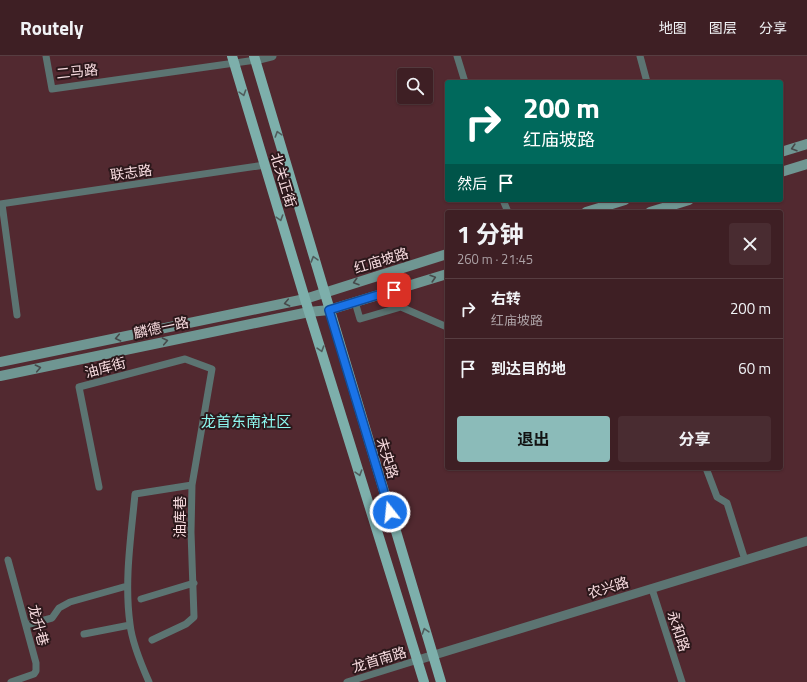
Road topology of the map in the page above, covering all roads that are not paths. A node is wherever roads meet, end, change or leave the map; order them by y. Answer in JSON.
{"nodes":[{"id":1,"x":46,"y":56,"type":"edge"},
{"id":2,"x":272,"y":56,"type":"edge"},
{"id":3,"x":457,"y":56,"type":"edge"},
{"id":4,"x":640,"y":56,"type":"edge"},
{"id":5,"x":255,"y":58,"type":"edge"},
{"id":6,"x":233,"y":60,"type":"edge"},
{"id":7,"x":464,"y":80,"type":"edge"},
{"id":8,"x":646,"y":80,"type":"edge"},
{"id":9,"x":807,"y":144,"type":"edge"},
{"id":10,"x":783,"y":151,"type":"edge"},
{"id":11,"x":807,"y":164,"type":"edge"},
{"id":12,"x":265,"y":165,"type":"junction"},
{"id":13,"x":783,"y":171,"type":"edge"},
{"id":14,"x":618,"y":202,"type":"edge"},
{"id":15,"x":680,"y":202,"type":"edge"},
{"id":16,"x":1,"y":204,"type":"edge"},
{"id":17,"x":592,"y":210,"type":"edge"},
{"id":18,"x":656,"y":210,"type":"edge"},
{"id":19,"x":445,"y":255,"type":"edge"},
{"id":20,"x":445,"y":275,"type":"edge"},
{"id":21,"x":324,"y":292,"type":"junction"},
{"id":22,"x":305,"y":299,"type":"junction"},
{"id":23,"x":355,"y":302,"type":"junction"},
{"id":24,"x":329,"y":310,"type":"junction"},
{"id":25,"x":309,"y":312,"type":"junction"},
{"id":26,"x":17,"y":315,"type":"dead end"},
{"id":27,"x":445,"y":326,"type":"edge"},
{"id":28,"x":0,"y":362,"type":"edge"},
{"id":29,"x":212,"y":370,"type":"joint"},
{"id":30,"x":0,"y":376,"type":"edge"},
{"id":31,"x":707,"y":470,"type":"edge"},
{"id":32,"x":192,"y":485,"type":"junction"},
{"id":33,"x":99,"y":487,"type":"dead end"},
{"id":34,"x":807,"y":541,"type":"edge"},
{"id":35,"x":8,"y":560,"type":"dead end"},
{"id":36,"x":745,"y":560,"type":"junction"},
{"id":37,"x":194,"y":583,"type":"junction"},
{"id":38,"x":127,"y":586,"type":"junction"},
{"id":39,"x":652,"y":589,"type":"junction"},
{"id":40,"x":141,"y":599,"type":"dead end"},
{"id":41,"x":26,"y":625,"type":"junction"},
{"id":42,"x":130,"y":625,"type":"junction"},
{"id":43,"x":84,"y":634,"type":"dead end"},
{"id":44,"x":152,"y":640,"type":"dead end"},
{"id":45,"x":432,"y":656,"type":"junction"},
{"id":46,"x":418,"y":660,"type":"junction"},
{"id":47,"x":11,"y":682,"type":"edge"},
{"id":48,"x":149,"y":682,"type":"edge"},
{"id":49,"x":347,"y":682,"type":"edge"},
{"id":50,"x":424,"y":682,"type":"edge"},
{"id":51,"x":441,"y":682,"type":"edge"},
{"id":52,"x":682,"y":682,"type":"edge"}],
"edges":[{"from":1,"to":6,"type":"street","name":"二马路"},
{"from":2,"to":5,"type":"street"},
{"from":3,"to":7,"type":"street"},
{"from":4,"to":8,"type":"street"},
{"from":5,"to":6,"type":"street","name":"二马路"},
{"from":21,"to":5,"type":"main road","name":"北关正街","one_way":true},
{"from":6,"to":12,"type":"main road","name":"北关正街","one_way":true},
{"from":9,"to":10,"type":"main road","one_way":true},
{"from":11,"to":13,"type":"main road"},
{"from":12,"to":16,"type":"street","name":"联志路"},
{"from":12,"to":22,"type":"main road","name":"北关正街","one_way":true},
{"from":14,"to":17,"type":"main road"},
{"from":15,"to":18,"type":"main road"},
{"from":16,"to":26,"type":"street"},
{"from":19,"to":21,"type":"main road","name":"红庙坡路","one_way":true},
{"from":23,"to":20,"type":"main road","one_way":true},
{"from":21,"to":22,"type":"main road","name":"麟德一路"},
{"from":21,"to":24,"type":"main road","name":"北关正街"},
{"from":22,"to":25,"type":"main road","name":"北关正街"},
{"from":22,"to":28,"type":"main road","name":"麟德一路","one_way":true},
{"from":23,"to":24,"type":"main road"},
{"from":23,"to":27,"type":"street"},
{"from":24,"to":25,"type":"main road","name":"麟德一路"},
{"from":45,"to":24,"type":"main road","name":"未央路","one_way":true},
{"from":30,"to":25,"type":"main road","name":"麟德一路","one_way":true},
{"from":25,"to":46,"type":"main road","one_way":true},
{"from":29,"to":32,"type":"street","name":"油库巷"},
{"from":29,"to":33,"type":"street","name":"油库街"},
{"from":31,"to":36,"type":"street"},
{"from":32,"to":37,"type":"street","name":"油库巷"},
{"from":32,"to":38,"type":"street"},
{"from":34,"to":36,"type":"street","name":"农兴路"},
{"from":35,"to":41,"type":"street","name":"龙升巷"},
{"from":36,"to":39,"type":"street","name":"农兴路"},
{"from":37,"to":40,"type":"street"},
{"from":37,"to":44,"type":"street","name":"油库巷"},
{"from":38,"to":41,"type":"street"},
{"from":38,"to":42,"type":"street"},
{"from":39,"to":45,"type":"street","name":"农兴路"},
{"from":39,"to":52,"type":"street","name":"永和路"},
{"from":41,"to":47,"type":"street","name":"龙升巷"},
{"from":42,"to":43,"type":"street"},
{"from":42,"to":48,"type":"street"},
{"from":45,"to":46,"type":"street","name":"农兴路"},
{"from":45,"to":51,"type":"main road","name":"未央路"},
{"from":46,"to":49,"type":"street","name":"龙首南路"},
{"from":46,"to":50,"type":"main road"}]}
